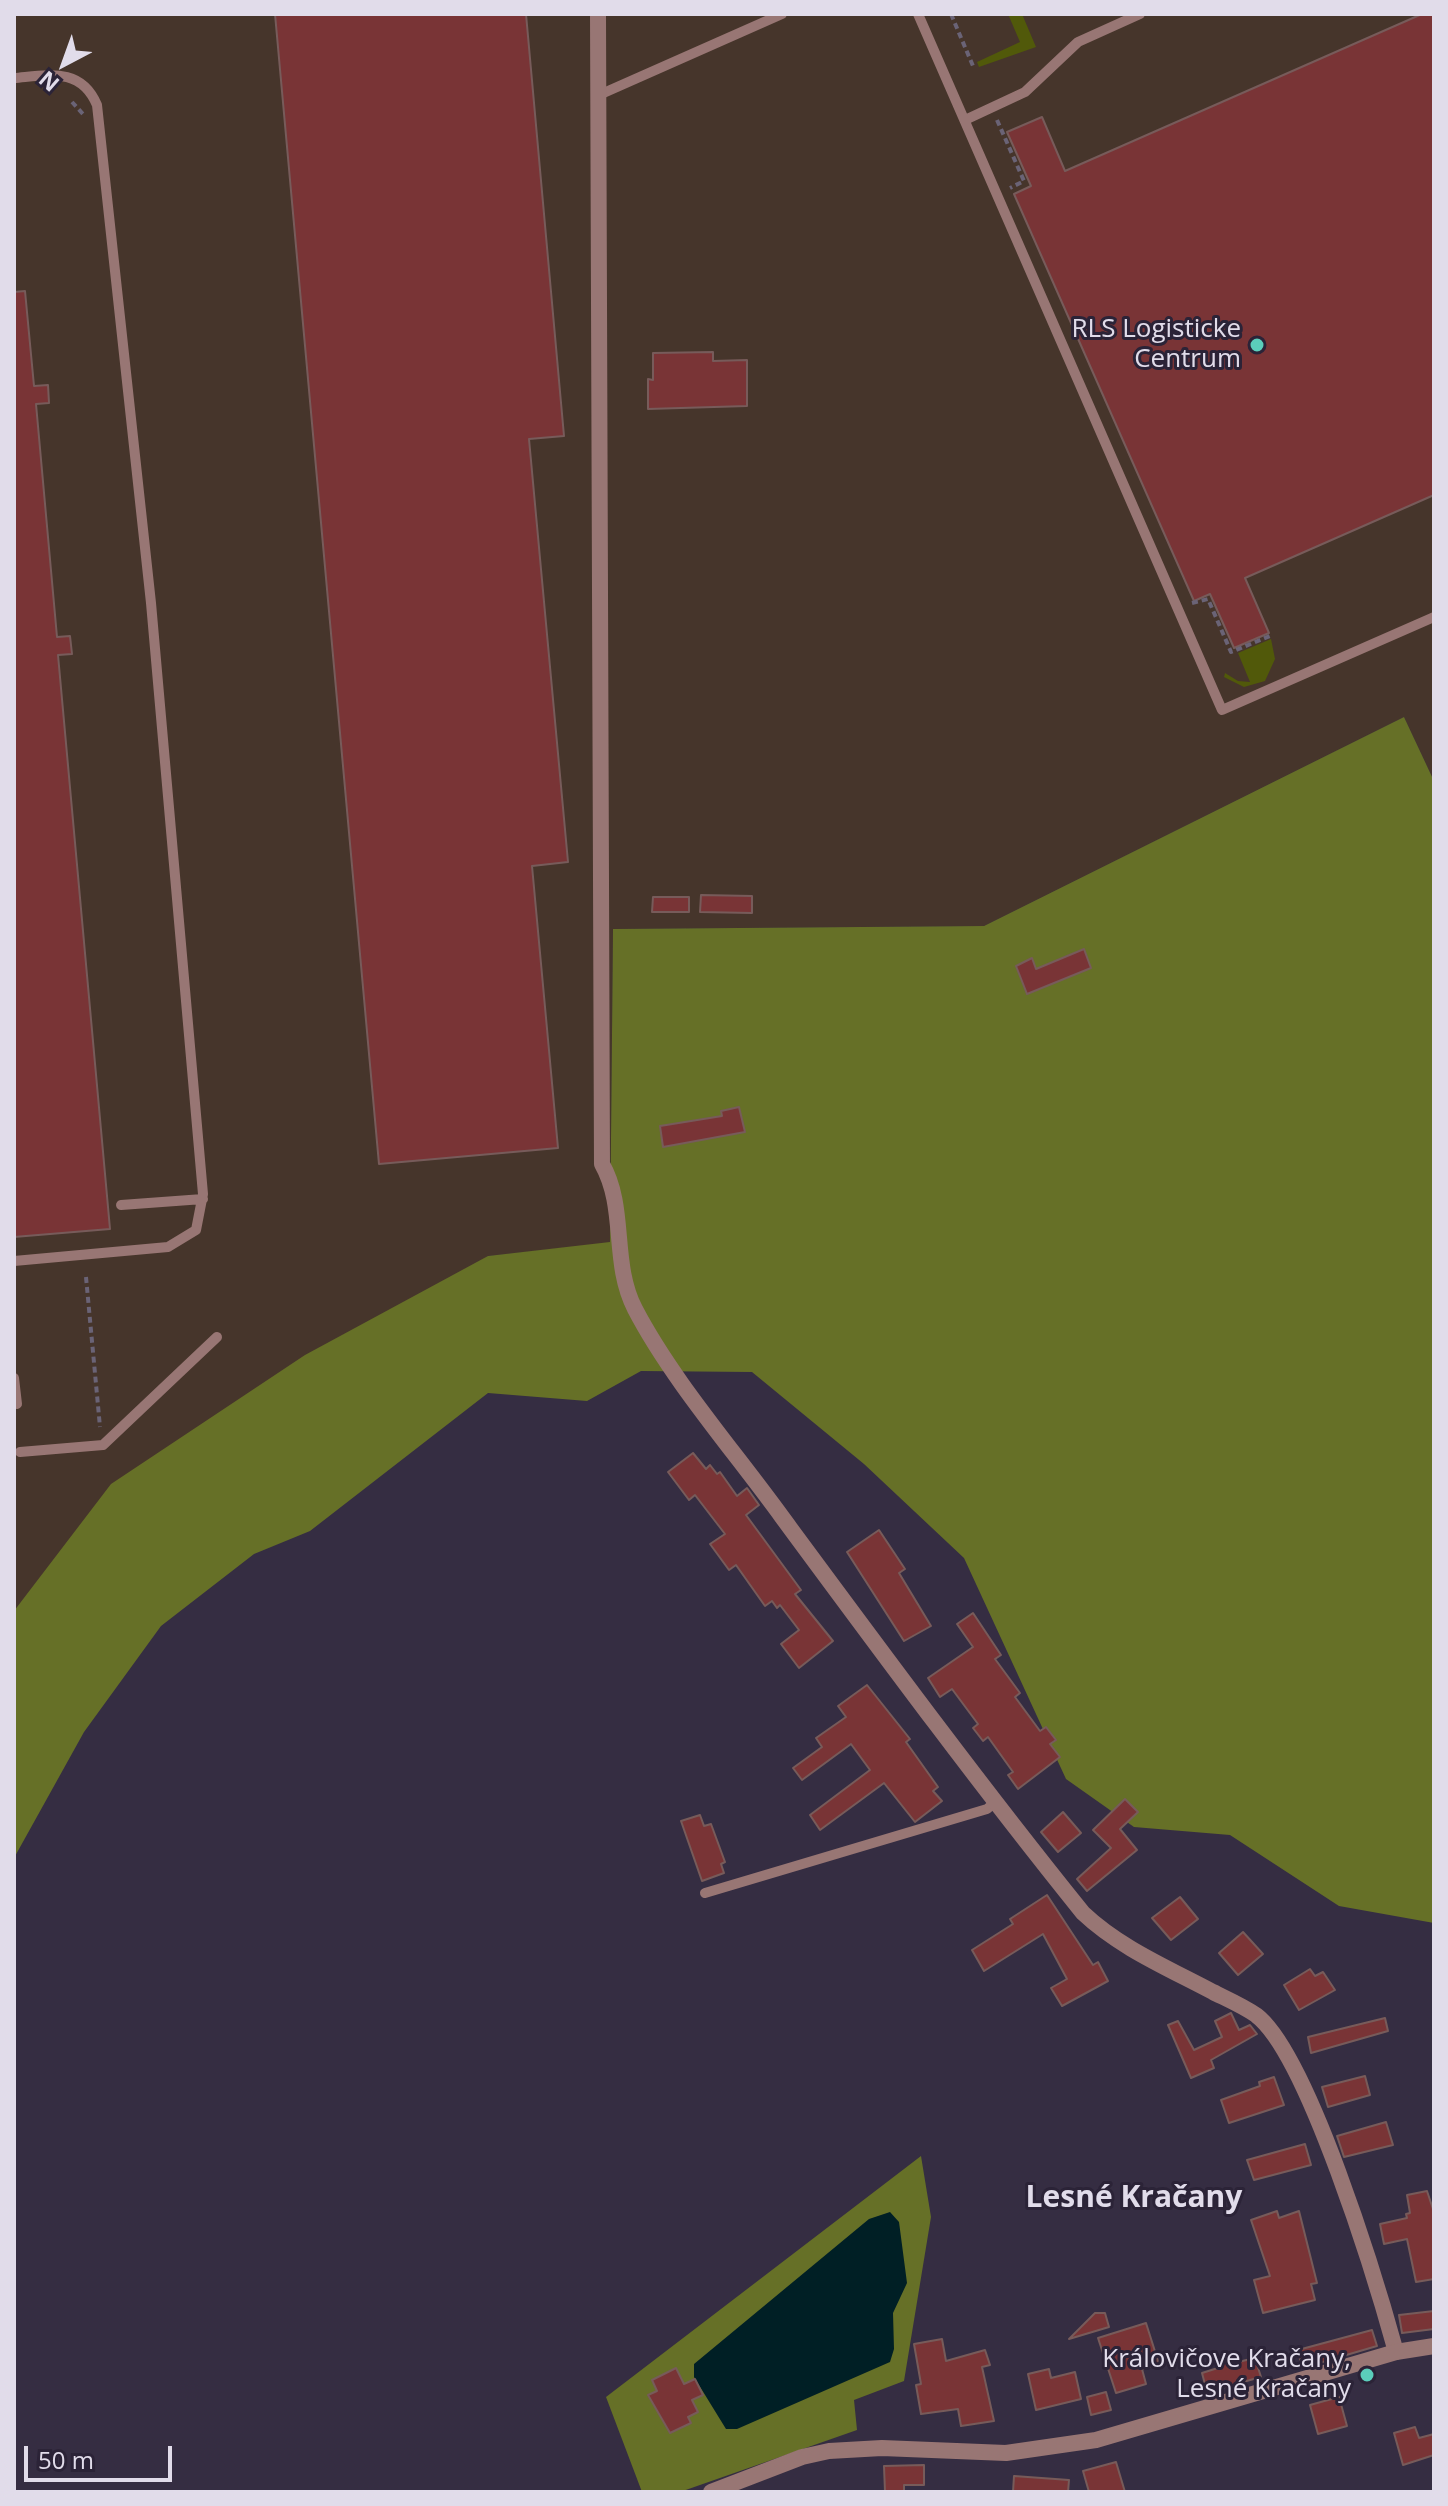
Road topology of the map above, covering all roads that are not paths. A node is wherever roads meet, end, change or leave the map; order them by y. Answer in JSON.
{"nodes":[{"id":1,"x":598,"y":14,"type":"edge"},
{"id":2,"x":782,"y":14,"type":"edge"},
{"id":3,"x":918,"y":14,"type":"edge"},
{"id":4,"x":1140,"y":14,"type":"edge"},
{"id":5,"x":14,"y":78,"type":"edge"},
{"id":6,"x":599,"y":95,"type":"junction"},
{"id":7,"x":965,"y":120,"type":"junction"},
{"id":8,"x":1434,"y":617,"type":"edge"},
{"id":9,"x":203,"y":1199,"type":"junction"},
{"id":10,"x":121,"y":1205,"type":"dead end"},
{"id":11,"x":14,"y":1261,"type":"edge"},
{"id":12,"x":217,"y":1337,"type":"dead end"},
{"id":13,"x":14,"y":1378,"type":"edge"},
{"id":14,"x":17,"y":1404,"type":"dead end"},
{"id":15,"x":20,"y":1452,"type":"dead end"},
{"id":16,"x":994,"y":1803,"type":"junction"},
{"id":17,"x":705,"y":1893,"type":"dead end"},
{"id":18,"x":1434,"y":2346,"type":"edge"},
{"id":19,"x":1396,"y":2352,"type":"junction"},
{"id":20,"x":711,"y":2492,"type":"edge"}],
"edges":[{"from":1,"to":6,"type":"street"},
{"from":2,"to":6,"type":"lane"},
{"from":3,"to":7,"type":"lane"},
{"from":4,"to":7,"type":"lane"},
{"from":5,"to":9,"type":"lane"},
{"from":6,"to":16,"type":"street"},
{"from":7,"to":8,"type":"lane"},
{"from":9,"to":10,"type":"lane"},
{"from":9,"to":11,"type":"lane"},
{"from":12,"to":15,"type":"lane"},
{"from":13,"to":14,"type":"lane"},
{"from":16,"to":17,"type":"lane"},
{"from":16,"to":19,"type":"street"},
{"from":18,"to":19,"type":"street"},
{"from":19,"to":20,"type":"street"}]}
